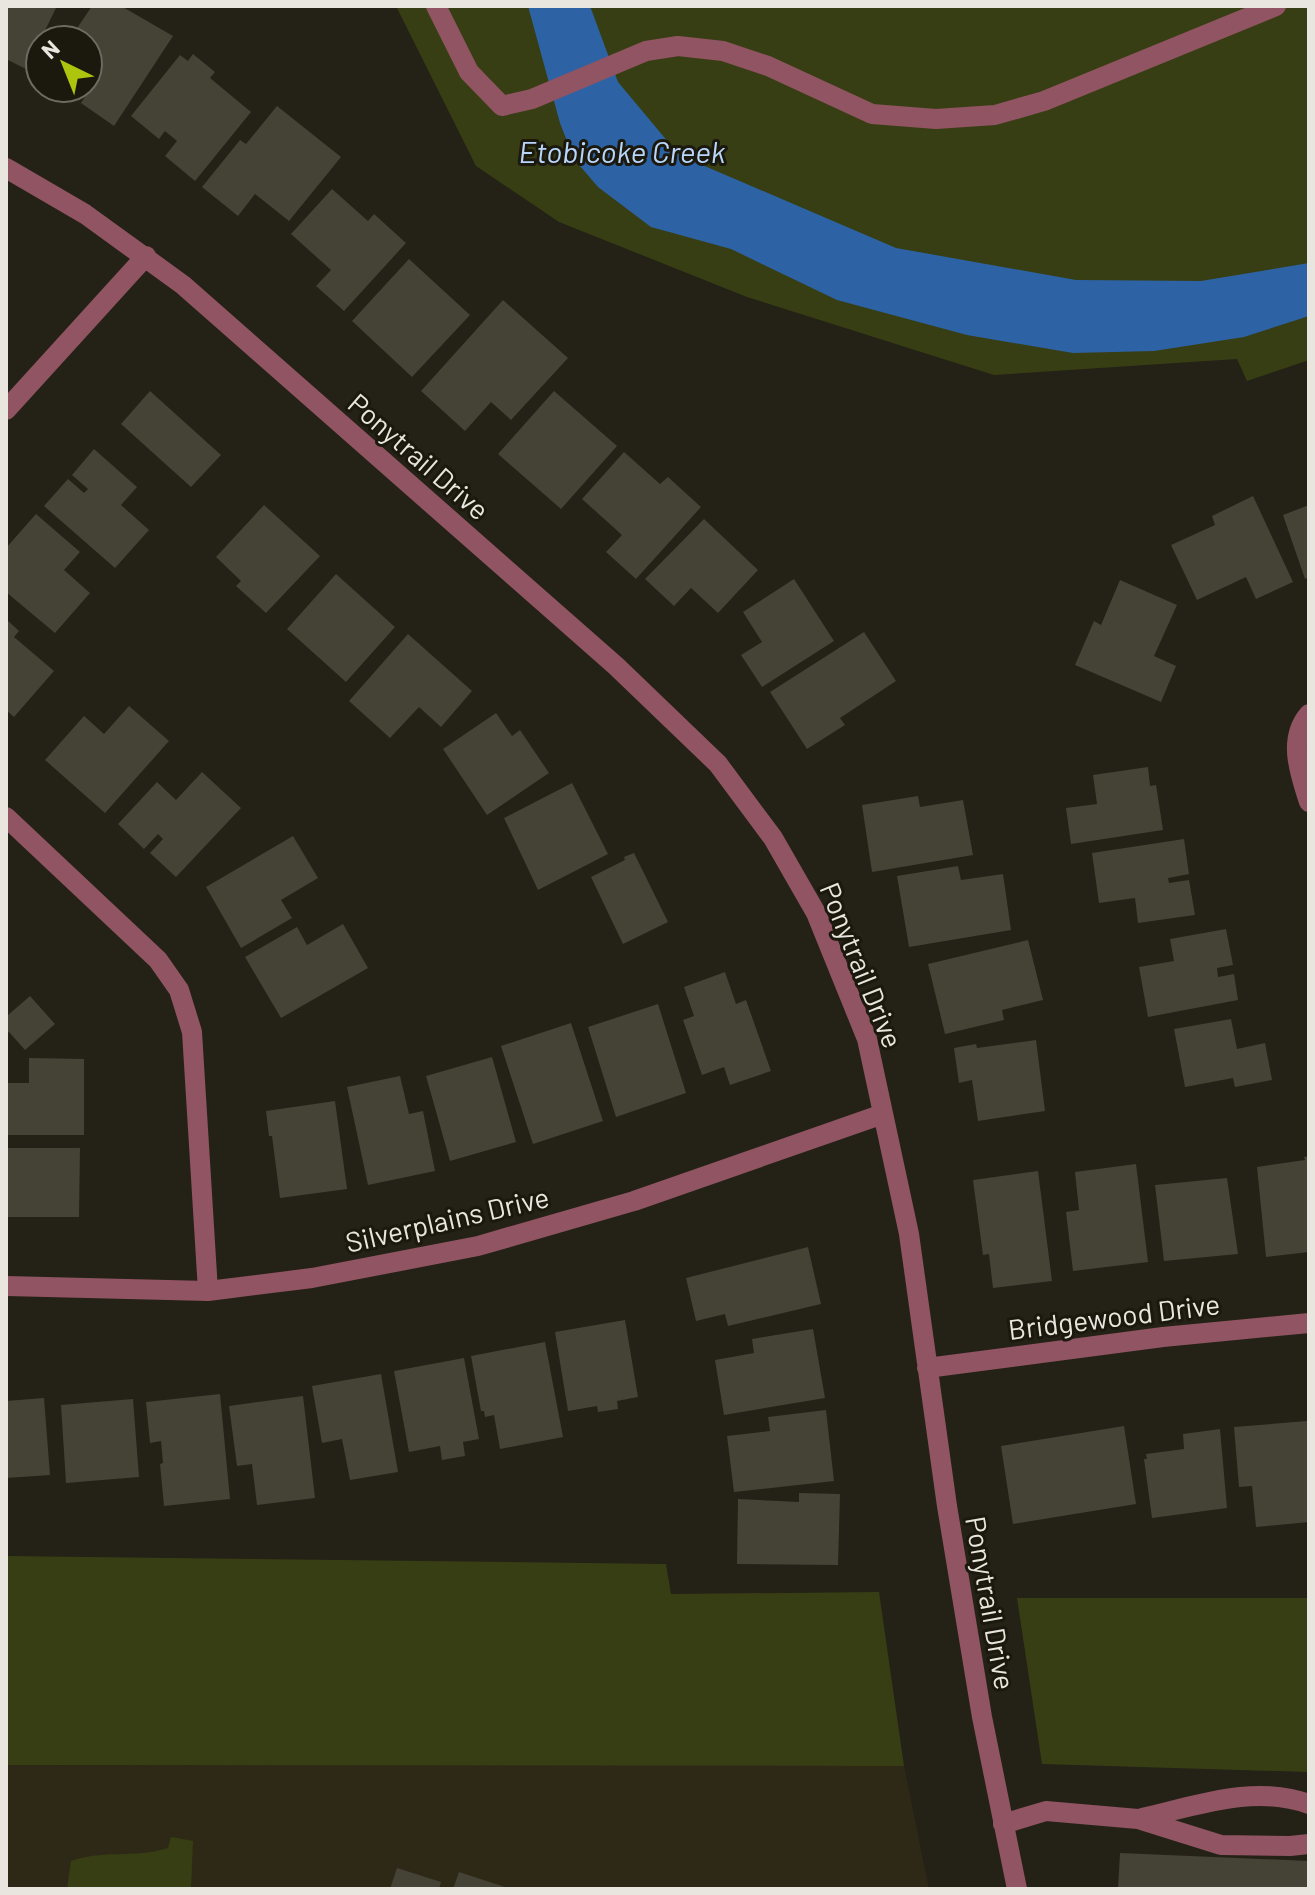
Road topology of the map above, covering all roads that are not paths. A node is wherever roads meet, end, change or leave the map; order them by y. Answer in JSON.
{"nodes":[{"id":1,"x":436,"y":6,"type":"edge"},
{"id":2,"x":1276,"y":6,"type":"edge"},
{"id":3,"x":6,"y":168,"type":"edge"},
{"id":4,"x":146,"y":256,"type":"junction"},
{"id":5,"x":6,"y":410,"type":"edge"},
{"id":6,"x":1309,"y":714,"type":"edge"},
{"id":7,"x":1309,"y":802,"type":"edge"},
{"id":8,"x":6,"y":817,"type":"edge"},
{"id":9,"x":883,"y":1114,"type":"junction"},
{"id":10,"x":6,"y":1286,"type":"edge"},
{"id":11,"x":208,"y":1291,"type":"junction"},
{"id":12,"x":1309,"y":1323,"type":"edge"},
{"id":13,"x":927,"y":1368,"type":"junction"},
{"id":14,"x":1309,"y":1804,"type":"edge"},
{"id":15,"x":1138,"y":1819,"type":"junction"},
{"id":16,"x":1003,"y":1824,"type":"junction"},
{"id":17,"x":1309,"y":1844,"type":"edge"},
{"id":18,"x":1017,"y":1889,"type":"edge"}],
"edges":[{"from":1,"to":2,"type":"street"},
{"from":3,"to":4,"type":"street","name":"Ponytrail Drive"},
{"from":4,"to":5,"type":"street"},
{"from":4,"to":9,"type":"street","name":"Ponytrail Drive"},
{"from":6,"to":7,"type":"street"},
{"from":8,"to":11,"type":"street"},
{"from":9,"to":11,"type":"street","name":"Silverplains Drive"},
{"from":9,"to":13,"type":"street","name":"Ponytrail Drive"},
{"from":10,"to":11,"type":"street","name":"Silverplains Drive"},
{"from":12,"to":13,"type":"street","name":"Bridgewood Drive"},
{"from":13,"to":16,"type":"street","name":"Ponytrail Drive"},
{"from":14,"to":15,"type":"street"},
{"from":15,"to":16,"type":"street"},
{"from":15,"to":17,"type":"street"},
{"from":16,"to":18,"type":"street","name":"Ponytrail Drive"}]}
